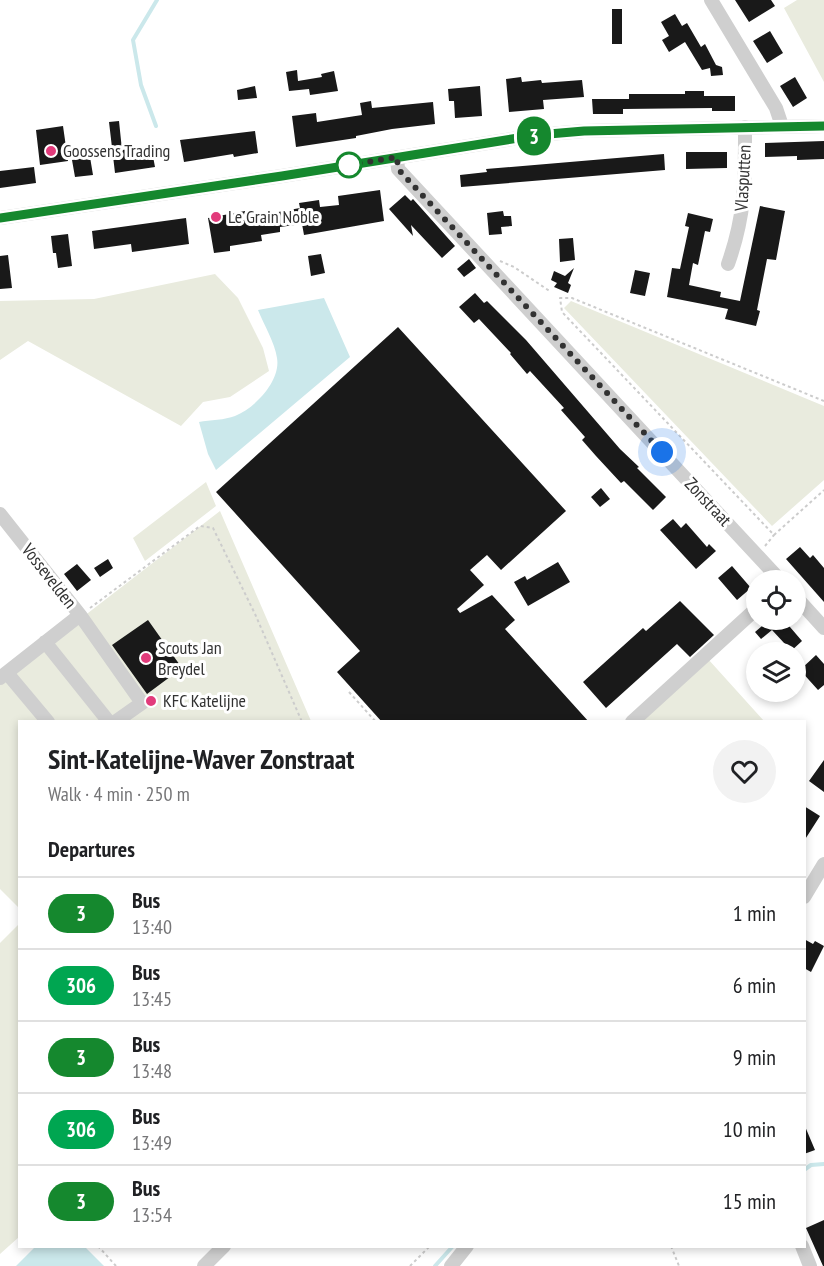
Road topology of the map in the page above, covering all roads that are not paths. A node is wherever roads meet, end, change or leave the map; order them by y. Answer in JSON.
{"nodes":[{"id":1,"x":711,"y":0,"type":"edge"},
{"id":2,"x":783,"y":126,"type":"junction"},
{"id":3,"x":824,"y":126,"type":"edge"},
{"id":4,"x":745,"y":127,"type":"junction"},
{"id":5,"x":397,"y":157,"type":"junction"},
{"id":6,"x":0,"y":218,"type":"edge"},
{"id":7,"x":728,"y":264,"type":"dead end"},
{"id":8,"x":0,"y":513,"type":"edge"},
{"id":9,"x":771,"y":570,"type":"edge"},
{"id":10,"x":806,"y":609,"type":"edge"},
{"id":11,"x":80,"y":615,"type":"junction"},
{"id":12,"x":746,"y":618,"type":"edge"},
{"id":13,"x":824,"y":628,"type":"edge"},
{"id":14,"x":45,"y":642,"type":"junction"},
{"id":15,"x":3,"y":676,"type":"edge"},
{"id":16,"x":46,"y":720,"type":"edge"},
{"id":17,"x":107,"y":720,"type":"edge"},
{"id":18,"x":119,"y":720,"type":"edge"},
{"id":19,"x":634,"y":720,"type":"edge"},
{"id":20,"x":824,"y":864,"type":"edge"},
{"id":21,"x":806,"y":894,"type":"edge"},
{"id":22,"x":222,"y":1248,"type":"edge"},
{"id":23,"x":465,"y":1248,"type":"edge"},
{"id":24,"x":803,"y":1248,"type":"edge"},
{"id":25,"x":204,"y":1266,"type":"edge"},
{"id":26,"x":450,"y":1266,"type":"edge"},
{"id":27,"x":810,"y":1266,"type":"edge"}],
"edges":[{"from":1,"to":2,"type":"street"},
{"from":2,"to":3,"type":"street"},
{"from":2,"to":4,"type":"street"},
{"from":4,"to":5,"type":"street"},
{"from":4,"to":7,"type":"street","name":"Vlasputten"},
{"from":5,"to":6,"type":"street"},
{"from":5,"to":9,"type":"street","name":"Zonstraat"},
{"from":8,"to":11,"type":"street","name":"Vossevelden"},
{"from":10,"to":13,"type":"street"},
{"from":11,"to":14,"type":"street","name":"Vossevelden"},
{"from":11,"to":18,"type":"street"},
{"from":12,"to":19,"type":"street"},
{"from":14,"to":15,"type":"street","name":"Vossevelden"},
{"from":14,"to":17,"type":"street"},
{"from":15,"to":16,"type":"street"},
{"from":20,"to":21,"type":"street"},
{"from":22,"to":25,"type":"street"},
{"from":23,"to":26,"type":"street"},
{"from":24,"to":27,"type":"street"}]}
